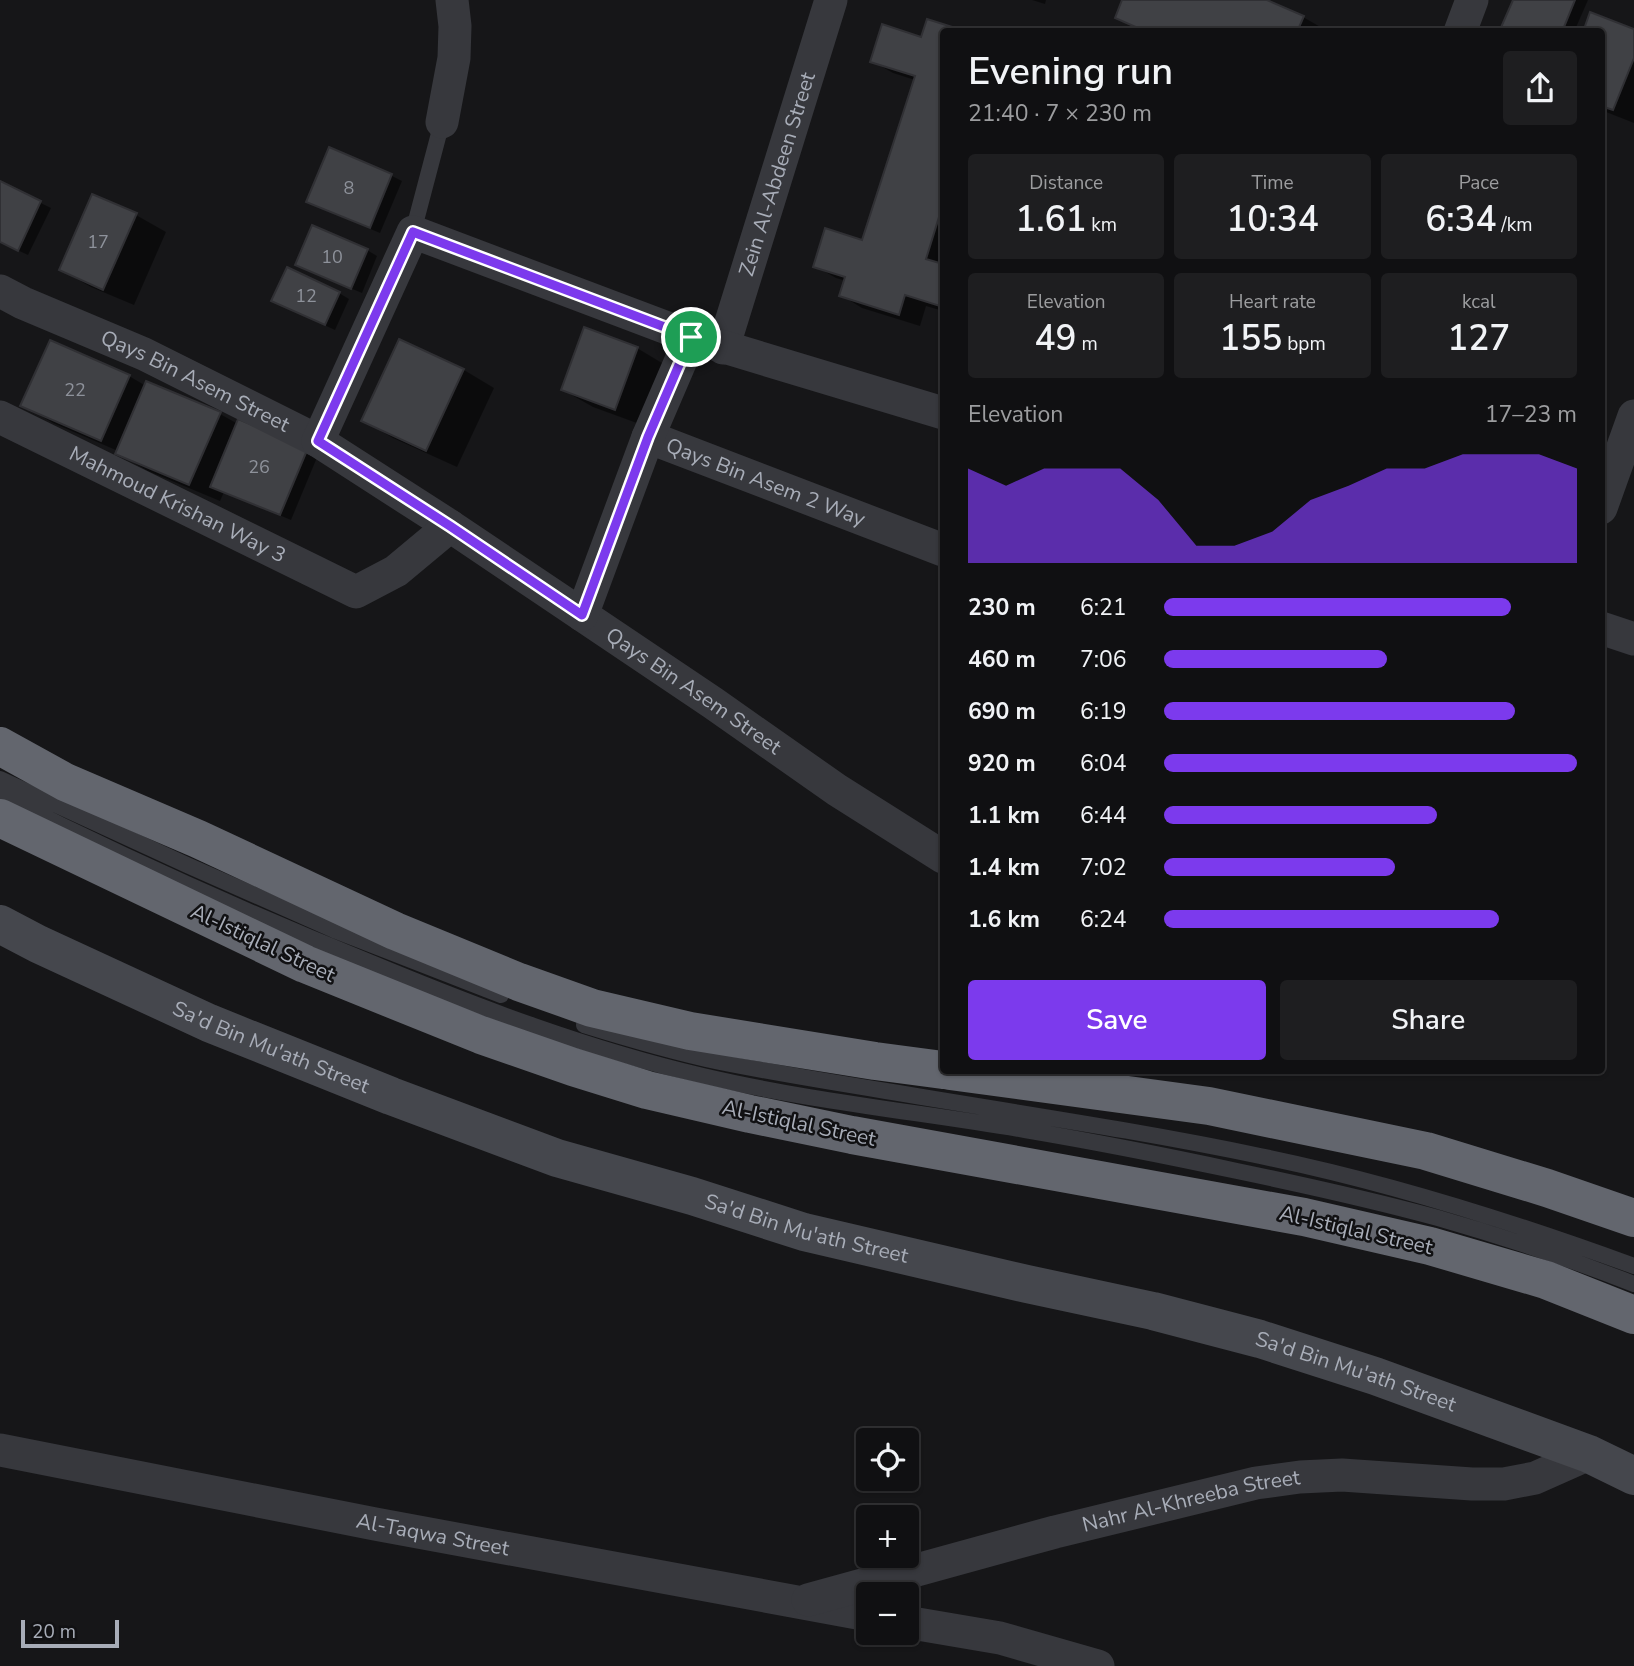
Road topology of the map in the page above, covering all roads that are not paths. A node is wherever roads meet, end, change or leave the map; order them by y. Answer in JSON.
{"nodes":[{"id":1,"x":452,"y":0,"type":"edge"},
{"id":2,"x":831,"y":0,"type":"edge"},
{"id":3,"x":1472,"y":0,"type":"edge"},
{"id":4,"x":1462,"y":28,"type":"edge"},
{"id":5,"x":442,"y":122,"type":"joint"},
{"id":6,"x":413,"y":232,"type":"junction"},
{"id":7,"x":0,"y":291,"type":"edge"},
{"id":8,"x":691,"y":337,"type":"junction"},
{"id":9,"x":723,"y":348,"type":"junction"},
{"id":10,"x":940,"y":412,"type":"edge"},
{"id":11,"x":1634,"y":416,"type":"edge"},
{"id":12,"x":0,"y":417,"type":"edge"},
{"id":13,"x":648,"y":437,"type":"junction"},
{"id":14,"x":318,"y":441,"type":"junction"},
{"id":15,"x":1605,"y":497,"type":"edge"},
{"id":16,"x":450,"y":526,"type":"junction"},
{"id":17,"x":940,"y":549,"type":"edge"},
{"id":18,"x":582,"y":615,"type":"junction"},
{"id":19,"x":1605,"y":629,"type":"edge"},
{"id":20,"x":1634,"y":639,"type":"edge"},
{"id":21,"x":0,"y":746,"type":"edge"},
{"id":22,"x":0,"y":779,"type":"edge"},
{"id":23,"x":0,"y":795,"type":"edge"},
{"id":24,"x":0,"y":818,"type":"edge"},
{"id":25,"x":940,"y":855,"type":"edge"},
{"id":26,"x":0,"y":924,"type":"edge"},
{"id":27,"x":518,"y":1002,"type":"dead end"},
{"id":28,"x":575,"y":1021,"type":"dead end"},
{"id":29,"x":940,"y":1070,"type":"edge"},
{"id":30,"x":972,"y":1074,"type":"edge"},
{"id":31,"x":1634,"y":1218,"type":"edge"},
{"id":32,"x":1634,"y":1266,"type":"edge"},
{"id":33,"x":1634,"y":1284,"type":"edge"},
{"id":34,"x":1634,"y":1315,"type":"edge"},
{"id":35,"x":0,"y":1450,"type":"edge"},
{"id":36,"x":1589,"y":1454,"type":"junction"},
{"id":37,"x":1634,"y":1476,"type":"edge"},
{"id":38,"x":798,"y":1603,"type":"junction"},
{"id":39,"x":856,"y":1613,"type":"edge"},
{"id":40,"x":919,"y":1624,"type":"edge"},
{"id":41,"x":1098,"y":1666,"type":"edge"}],
"edges":[{"from":1,"to":5,"type":"street"},
{"from":2,"to":9,"type":"street","name":"Zein Al-Abdeen Street"},
{"from":3,"to":4,"type":"street"},
{"from":5,"to":6,"type":"lane"},
{"from":6,"to":8,"type":"street"},
{"from":6,"to":14,"type":"street"},
{"from":7,"to":14,"type":"street","name":"Qays Bin Asem Street"},
{"from":8,"to":9,"type":"street"},
{"from":8,"to":13,"type":"street"},
{"from":9,"to":10,"type":"street"},
{"from":11,"to":15,"type":"street"},
{"from":12,"to":16,"type":"street","name":"Mahmoud Krishan Way 3"},
{"from":13,"to":17,"type":"street","name":"Qays Bin Asem 2 Way"},
{"from":13,"to":18,"type":"street","name":"Qays Bin Asem 2 Way"},
{"from":14,"to":16,"type":"street","name":"Qays Bin Asem Street"},
{"from":16,"to":18,"type":"street","name":"Qays Bin Asem Street"},
{"from":18,"to":25,"type":"street","name":"Qays Bin Asem Street"},
{"from":19,"to":20,"type":"street"},
{"from":21,"to":29,"type":"highway"},
{"from":22,"to":27,"type":"lane"},
{"from":23,"to":33,"type":"lane"},
{"from":24,"to":34,"type":"highway","name":"Al-Istiqlal Street"},
{"from":26,"to":36,"type":"street","name":"Sa'd Bin Mu'ath Street"},
{"from":28,"to":32,"type":"lane"},
{"from":30,"to":31,"type":"highway"},
{"from":35,"to":38,"type":"street","name":"Al-Taqwa Street"},
{"from":36,"to":37,"type":"street","name":"Sa'd Bin Mu'ath Street"},
{"from":36,"to":38,"type":"street","name":"Nahr Al-Khreeba Street"},
{"from":38,"to":39,"type":"street","name":"Al-Taqwa Street"},
{"from":40,"to":41,"type":"street"}]}
